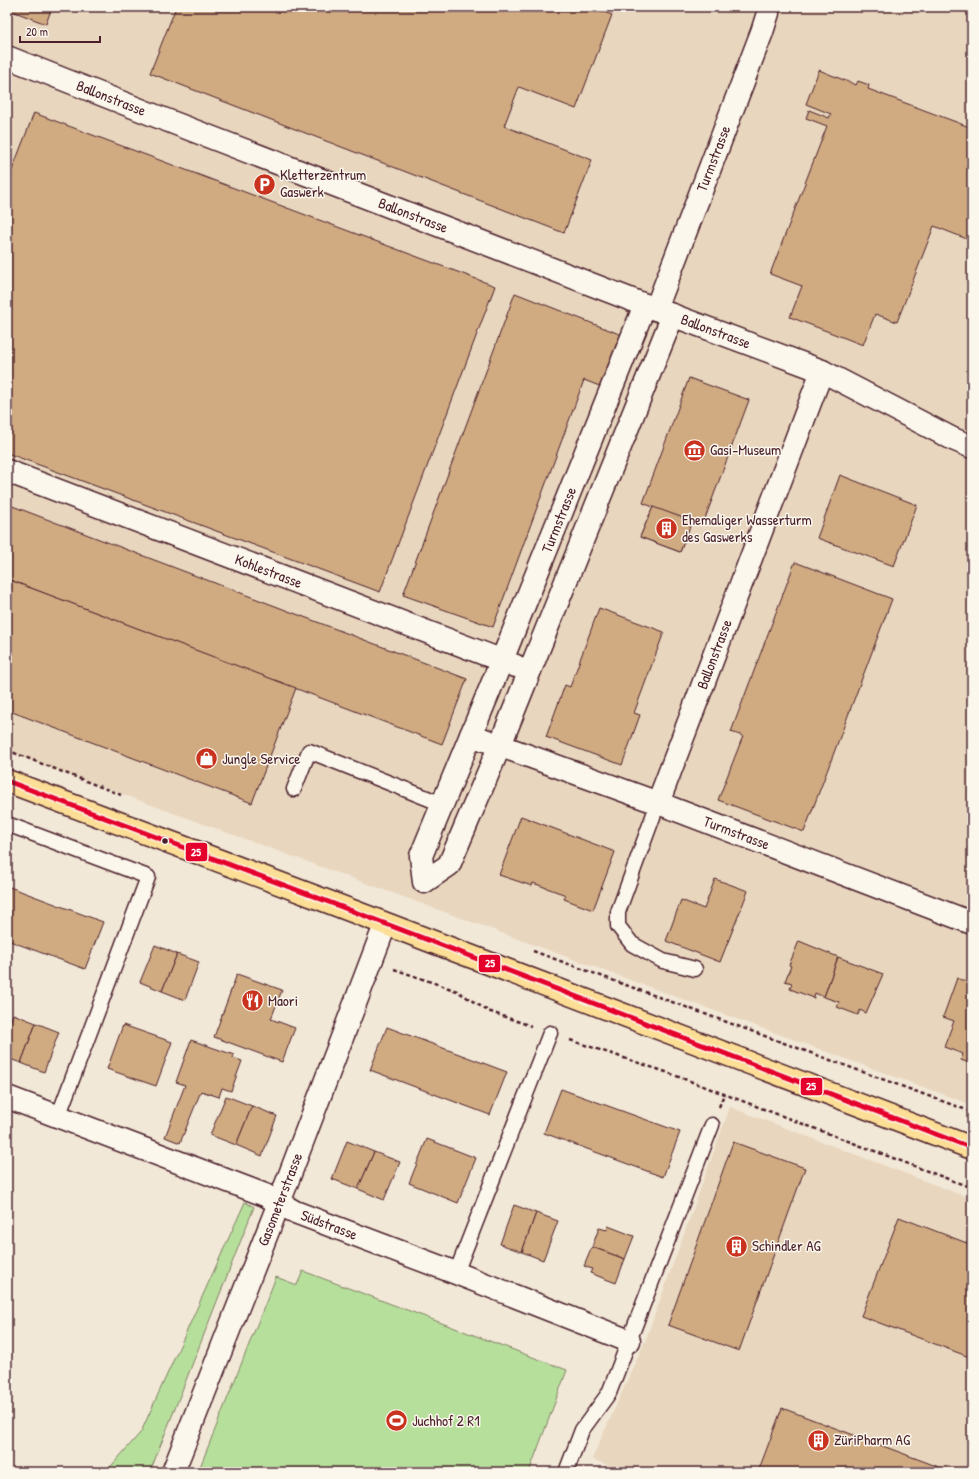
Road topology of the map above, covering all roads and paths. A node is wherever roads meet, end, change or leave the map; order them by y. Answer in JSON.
{"nodes":[{"id":1,"x":768,"y":7,"type":"edge"},
{"id":2,"x":7,"y":57,"type":"edge"},
{"id":3,"x":658,"y":310,"type":"junction"},
{"id":4,"x":822,"y":371,"type":"junction"},
{"id":5,"x":972,"y":447,"type":"edge"},
{"id":6,"x":7,"y":471,"type":"edge"},
{"id":7,"x":502,"y":660,"type":"junction"},
{"id":8,"x":530,"y":672,"type":"junction"},
{"id":9,"x":471,"y":735,"type":"junction"},
{"id":10,"x":500,"y":745,"type":"junction"},
{"id":11,"x":7,"y":750,"type":"edge"},
{"id":12,"x":7,"y":781,"type":"edge"},
{"id":13,"x":294,"y":789,"type":"dead end"},
{"id":14,"x":126,"y":797,"type":"dead end"},
{"id":15,"x":658,"y":803,"type":"junction"},
{"id":16,"x":442,"y":804,"type":"junction"},
{"id":17,"x":7,"y":824,"type":"edge"},
{"id":18,"x":972,"y":923,"type":"edge"},
{"id":19,"x":385,"y":925,"type":"junction"},
{"id":20,"x":526,"y":949,"type":"dead end"},
{"id":21,"x":371,"y":961,"type":"junction"},
{"id":22,"x":695,"y":969,"type":"dead end"},
{"id":23,"x":550,"y":1033,"type":"junction"},
{"id":24,"x":7,"y":1097,"type":"edge"},
{"id":25,"x":972,"y":1112,"type":"edge"},
{"id":26,"x":58,"y":1117,"type":"junction"},
{"id":27,"x":712,"y":1126,"type":"dead end"},
{"id":28,"x":972,"y":1148,"type":"edge"},
{"id":29,"x":972,"y":1188,"type":"edge"},
{"id":30,"x":279,"y":1203,"type":"junction"},
{"id":31,"x":456,"y":1273,"type":"junction"},
{"id":32,"x":629,"y":1341,"type":"junction"},
{"id":33,"x":173,"y":1472,"type":"edge"},
{"id":34,"x":566,"y":1472,"type":"edge"}],
"edges":[{"from":1,"to":3,"type":"street","name":"Turmstrasse"},
{"from":2,"to":3,"type":"street","name":"Ballonstrasse"},
{"from":3,"to":4,"type":"street","name":"Ballonstrasse"},
{"from":3,"to":7,"type":"street","name":"Turmstrasse"},
{"from":3,"to":8,"type":"street","name":"Turmstrasse"},
{"from":4,"to":5,"type":"street","name":"Ballonstrasse"},
{"from":4,"to":15,"type":"street","name":"Ballonstrasse"},
{"from":6,"to":7,"type":"street","name":"Kohlestrasse"},
{"from":7,"to":8,"type":"street","name":"Kohlestrasse"},
{"from":7,"to":9,"type":"street","name":"Turmstrasse"},
{"from":8,"to":10,"type":"street","name":"Turmstrasse"},
{"from":9,"to":10,"type":"street","name":"Turmstrasse"},
{"from":9,"to":16,"type":"street","name":"Turmstrasse"},
{"from":10,"to":15,"type":"street","name":"Turmstrasse"},
{"from":10,"to":16,"type":"street","name":"Turmstrasse"},
{"from":11,"to":14,"type":"path"},
{"from":12,"to":19,"type":"main road"},
{"from":13,"to":16,"type":"lane"},
{"from":15,"to":18,"type":"street","name":"Turmstrasse"},
{"from":15,"to":22,"type":"lane"},
{"from":17,"to":26,"type":"lane"},
{"from":19,"to":21,"type":"street","name":"Gasometerstrasse"},
{"from":19,"to":28,"type":"main road"},
{"from":20,"to":25,"type":"path"},
{"from":21,"to":23,"type":"path"},
{"from":21,"to":30,"type":"street","name":"Gasometerstrasse"},
{"from":23,"to":29,"type":"path"},
{"from":23,"to":31,"type":"lane"},
{"from":24,"to":26,"type":"street","name":"Südstrasse"},
{"from":26,"to":30,"type":"street","name":"Südstrasse"},
{"from":27,"to":32,"type":"lane"},
{"from":30,"to":31,"type":"street","name":"Südstrasse"},
{"from":30,"to":33,"type":"street","name":"Gasometerstrasse"},
{"from":31,"to":32,"type":"street","name":"Südstrasse"},
{"from":32,"to":34,"type":"lane"}]}
